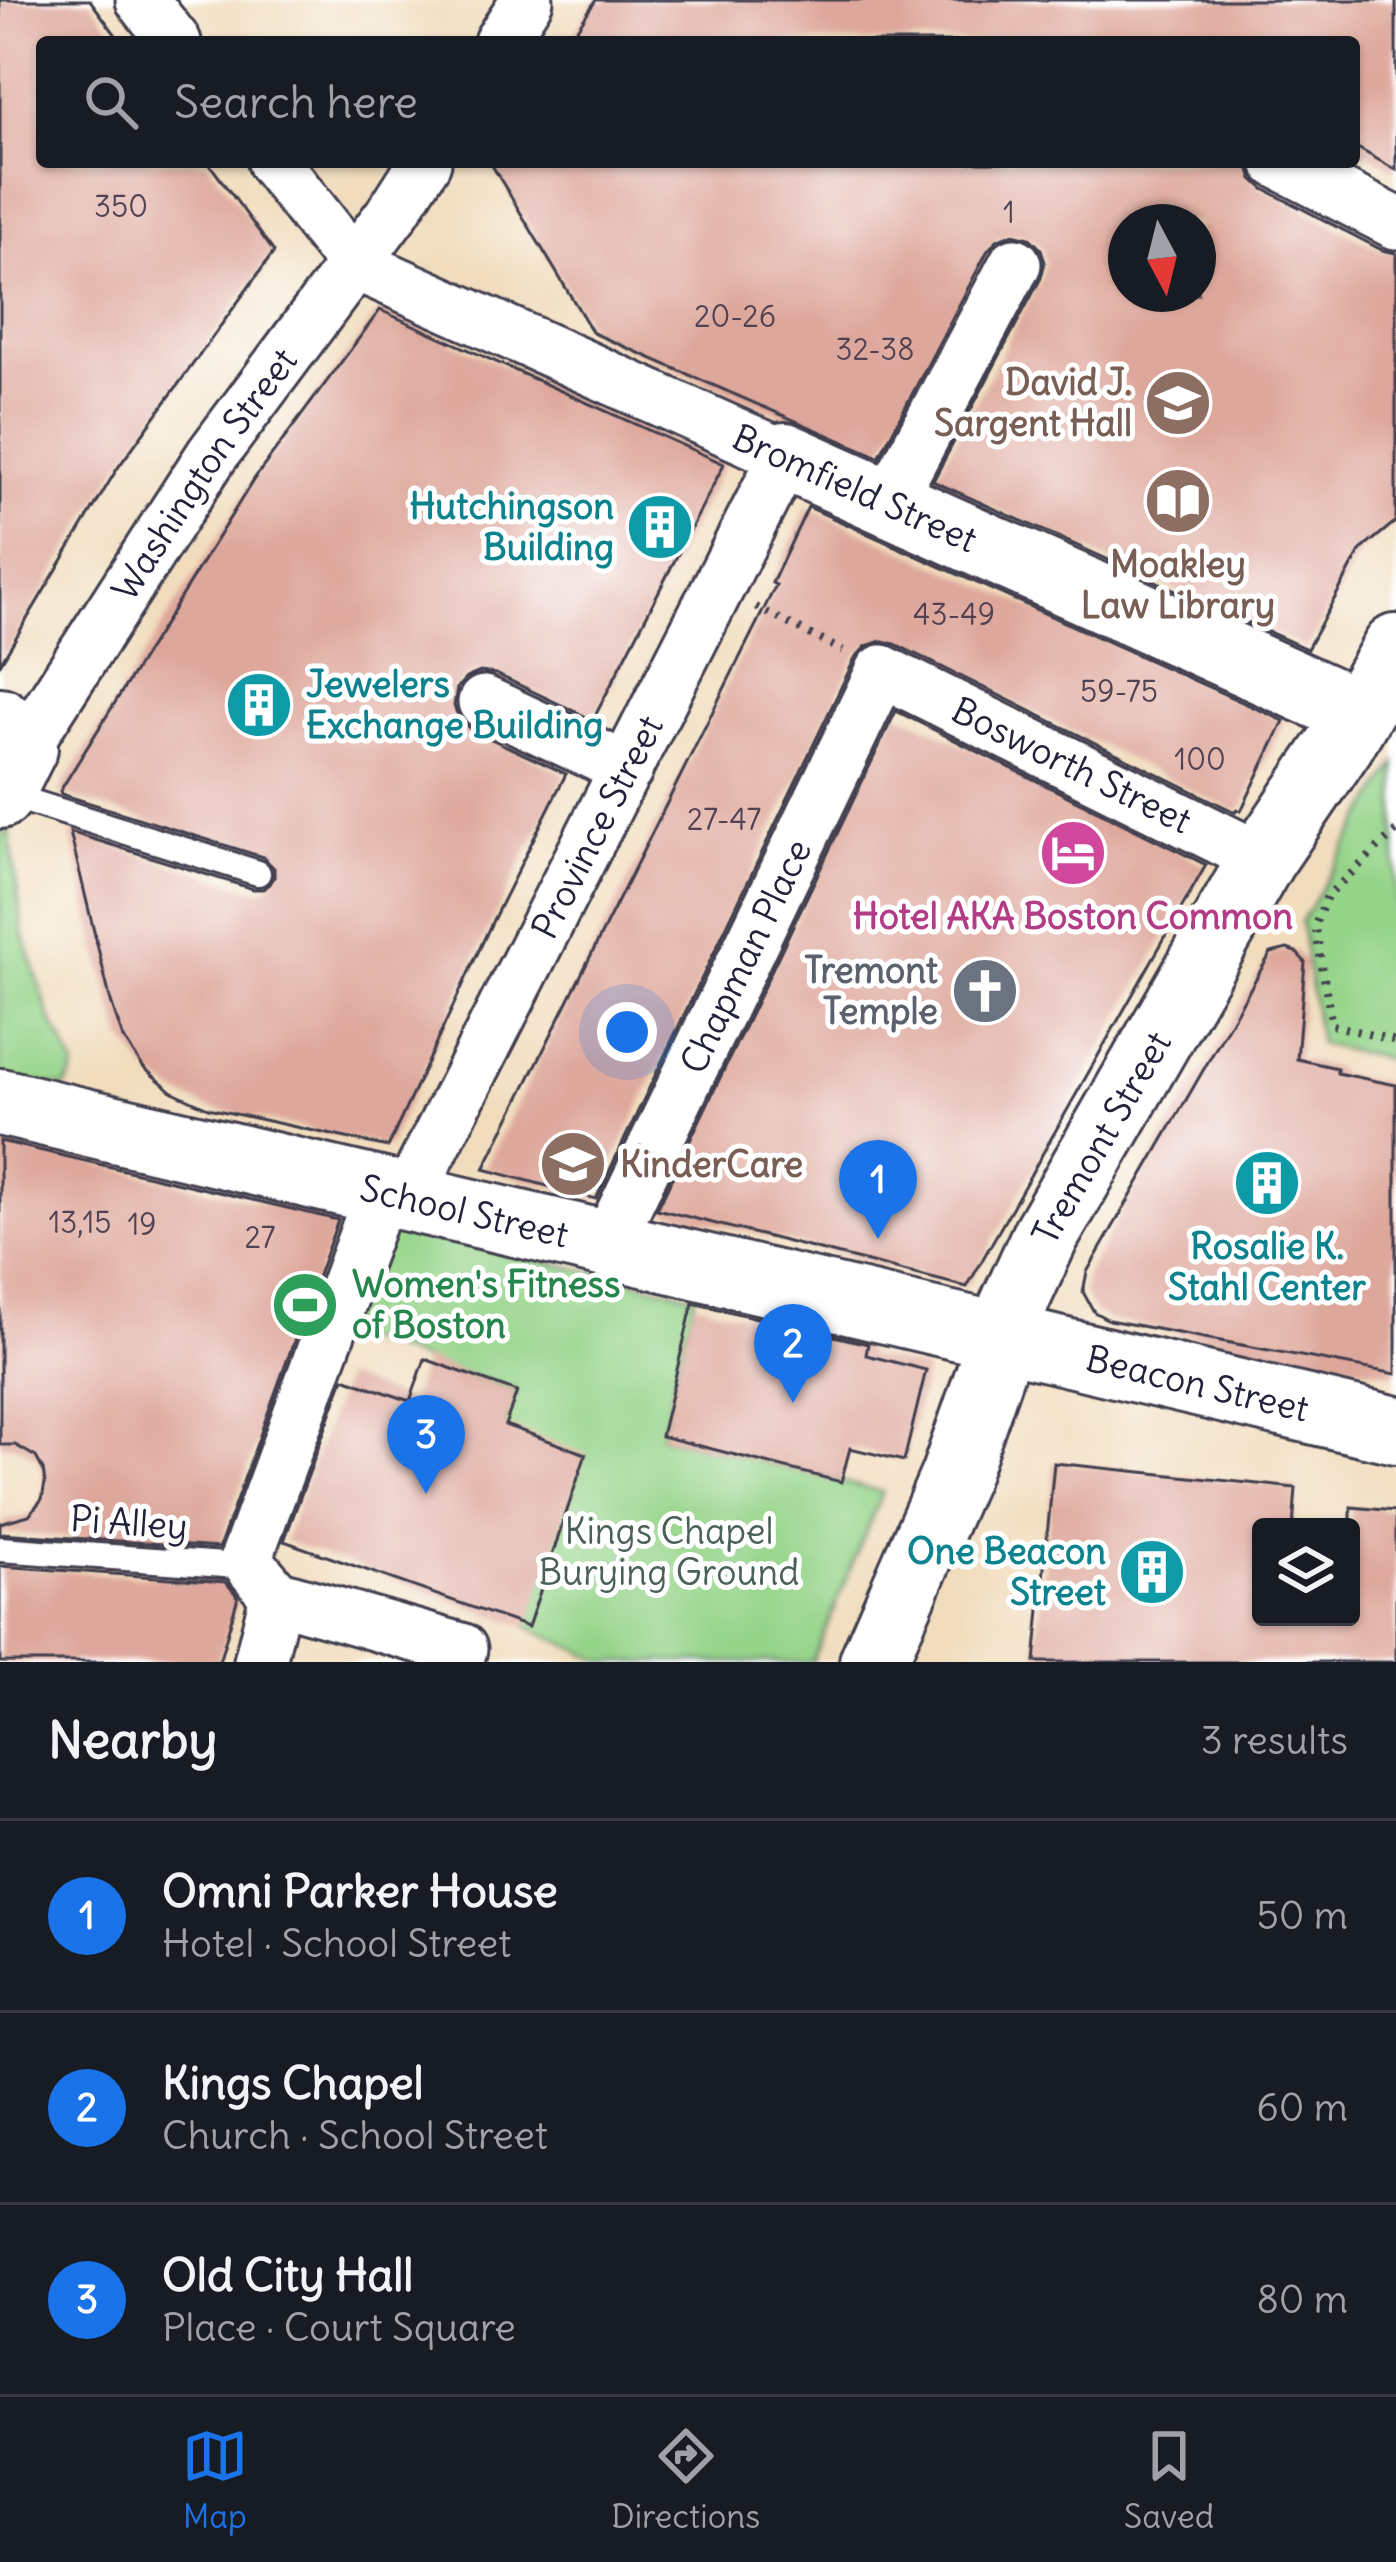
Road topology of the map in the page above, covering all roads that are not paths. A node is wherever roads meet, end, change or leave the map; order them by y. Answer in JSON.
{"nodes":[{"id":1,"x":142,"y":0,"type":"edge"},
{"id":2,"x":527,"y":0,"type":"edge"},
{"id":3,"x":170,"y":36,"type":"edge"},
{"id":4,"x":504,"y":36,"type":"edge"},
{"id":5,"x":277,"y":168,"type":"edge"},
{"id":6,"x":420,"y":168,"type":"edge"},
{"id":7,"x":1290,"y":168,"type":"edge"},
{"id":8,"x":1396,"y":223,"type":"edge"},
{"id":9,"x":353,"y":263,"type":"junction"},
{"id":10,"x":1015,"y":264,"type":"dead end"},
{"id":11,"x":785,"y":457,"type":"junction"},
{"id":12,"x":888,"y":502,"type":"junction"},
{"id":13,"x":1396,"y":649,"type":"edge"},
{"id":14,"x":882,"y":671,"type":"joint"},
{"id":15,"x":484,"y":702,"type":"dead end"},
{"id":16,"x":1358,"y":713,"type":"junction"},
{"id":17,"x":6,"y":764,"type":"edge"},
{"id":18,"x":627,"y":769,"type":"junction"},
{"id":19,"x":1262,"y":860,"type":"junction"},
{"id":20,"x":258,"y":873,"type":"dead end"},
{"id":21,"x":0,"y":1102,"type":"edge"},
{"id":22,"x":390,"y":1205,"type":"junction"},
{"id":23,"x":608,"y":1243,"type":"junction"},
{"id":24,"x":1002,"y":1337,"type":"junction"},
{"id":25,"x":1396,"y":1430,"type":"edge"},
{"id":26,"x":0,"y":1549,"type":"edge"},
{"id":27,"x":264,"y":1582,"type":"junction"},
{"id":28,"x":260,"y":1662,"type":"edge"},
{"id":29,"x":458,"y":1662,"type":"edge"},
{"id":30,"x":873,"y":1662,"type":"edge"}],
"edges":[{"from":1,"to":3,"type":"street"},
{"from":2,"to":4,"type":"street"},
{"from":5,"to":9,"type":"street"},
{"from":6,"to":9,"type":"street","name":"Washington Street"},
{"from":7,"to":8,"type":"street"},
{"from":9,"to":11,"type":"street","name":"Bromfield Street"},
{"from":9,"to":17,"type":"street","name":"Washington Street"},
{"from":10,"to":12,"type":"street"},
{"from":11,"to":12,"type":"main road","name":"Bromfield Street"},
{"from":11,"to":18,"type":"street","name":"Province Street"},
{"from":12,"to":16,"type":"main road","name":"Bromfield Street"},
{"from":13,"to":16,"type":"main road","name":"Tremont Street"},
{"from":14,"to":19,"type":"street","name":"Bosworth Street"},
{"from":14,"to":23,"type":"street","name":"Chapman Place"},
{"from":15,"to":18,"type":"street"},
{"from":16,"to":19,"type":"main road","name":"Tremont Street"},
{"from":17,"to":20,"type":"lane"},
{"from":18,"to":22,"type":"street","name":"Province Street"},
{"from":19,"to":24,"type":"main road","name":"Tremont Street"},
{"from":21,"to":22,"type":"main road","name":"School Street"},
{"from":22,"to":23,"type":"main road","name":"School Street"},
{"from":22,"to":27,"type":"street","name":"Province Street"},
{"from":23,"to":24,"type":"main road","name":"School Street"},
{"from":24,"to":25,"type":"main road","name":"Beacon Street"},
{"from":24,"to":30,"type":"main road","name":"Tremont Street"},
{"from":26,"to":27,"type":"lane","name":"Pi Alley"},
{"from":27,"to":28,"type":"street","name":"Province Street"},
{"from":27,"to":29,"type":"street"}]}
